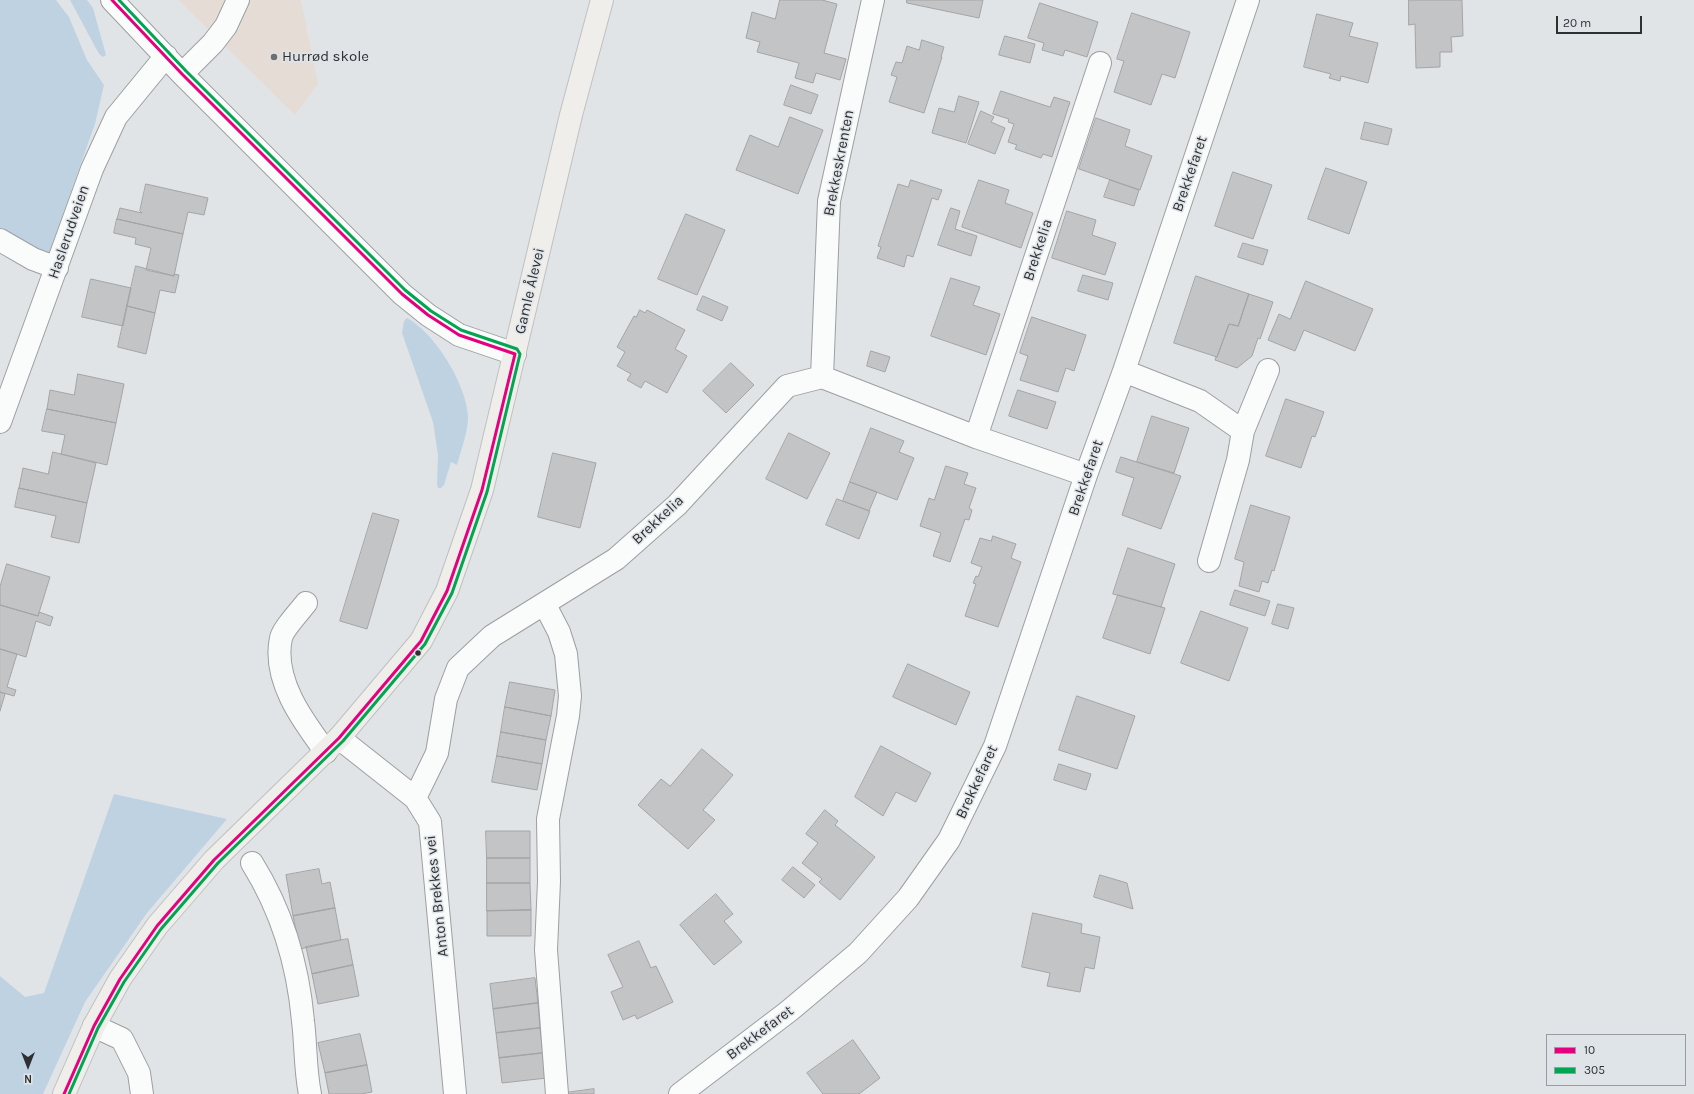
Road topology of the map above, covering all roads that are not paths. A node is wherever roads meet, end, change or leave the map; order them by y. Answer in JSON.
{"nodes":[{"id":1,"x":112,"y":0,"type":"edge"},
{"id":2,"x":238,"y":0,"type":"edge"},
{"id":3,"x":602,"y":0,"type":"edge"},
{"id":4,"x":873,"y":0,"type":"edge"},
{"id":5,"x":1248,"y":0,"type":"edge"},
{"id":6,"x":166,"y":56,"type":"junction"},
{"id":7,"x":1100,"y":62,"type":"dead end"},
{"id":8,"x":182,"y":74,"type":"junction"},
{"id":9,"x":0,"y":240,"type":"edge"},
{"id":10,"x":57,"y":268,"type":"junction"},
{"id":11,"x":515,"y":354,"type":"junction"},
{"id":12,"x":1268,"y":370,"type":"dead end"},
{"id":13,"x":1124,"y":371,"type":"junction"},
{"id":14,"x":822,"y":377,"type":"junction"},
{"id":15,"x":0,"y":422,"type":"edge"},
{"id":16,"x":1243,"y":431,"type":"junction"},
{"id":17,"x":976,"y":437,"type":"junction"},
{"id":18,"x":1086,"y":475,"type":"junction"},
{"id":19,"x":1209,"y":561,"type":"dead end"},
{"id":20,"x":306,"y":603,"type":"dead end"},
{"id":21,"x":545,"y":605,"type":"junction"},
{"id":22,"x":333,"y":745,"type":"junction"},
{"id":23,"x":415,"y":798,"type":"junction"},
{"id":24,"x":252,"y":863,"type":"dead end"},
{"id":25,"x":94,"y":1026,"type":"junction"},
{"id":26,"x":64,"y":1094,"type":"edge"},
{"id":27,"x":142,"y":1094,"type":"edge"},
{"id":28,"x":310,"y":1094,"type":"edge"},
{"id":29,"x":456,"y":1094,"type":"edge"},
{"id":30,"x":558,"y":1094,"type":"edge"},
{"id":31,"x":680,"y":1094,"type":"edge"}],
"edges":[{"from":1,"to":6,"type":"street"},
{"from":2,"to":8,"type":"street"},
{"from":3,"to":11,"type":"main road","name":"Gamle Ålevei"},
{"from":4,"to":14,"type":"street","name":"Brekkeskrenten"},
{"from":5,"to":13,"type":"street","name":"Brekkefaret"},
{"from":6,"to":8,"type":"street"},
{"from":6,"to":10,"type":"street","name":"Haslerudveien"},
{"from":7,"to":17,"type":"street","name":"Brekkelia"},
{"from":8,"to":11,"type":"street"},
{"from":9,"to":10,"type":"street"},
{"from":10,"to":15,"type":"street","name":"Haslerudveien"},
{"from":11,"to":22,"type":"main road","name":"Gamle Ålevei"},
{"from":12,"to":16,"type":"street"},
{"from":13,"to":16,"type":"street"},
{"from":13,"to":18,"type":"street","name":"Brekkefaret"},
{"from":14,"to":17,"type":"street"},
{"from":14,"to":21,"type":"street","name":"Brekkelia"},
{"from":16,"to":19,"type":"street"},
{"from":17,"to":18,"type":"street"},
{"from":18,"to":31,"type":"street","name":"Brekkefaret"},
{"from":20,"to":22,"type":"street","name":"Anton Brekkes vei"},
{"from":21,"to":23,"type":"street","name":"Brekkelia"},
{"from":21,"to":30,"type":"street"},
{"from":22,"to":23,"type":"street","name":"Anton Brekkes vei"},
{"from":22,"to":25,"type":"main road","name":"Gamle Ålevei"},
{"from":23,"to":29,"type":"street","name":"Anton Brekkes vei"},
{"from":24,"to":28,"type":"street"},
{"from":25,"to":26,"type":"main road","name":"Gamle Ålevei"},
{"from":25,"to":27,"type":"street"}]}
